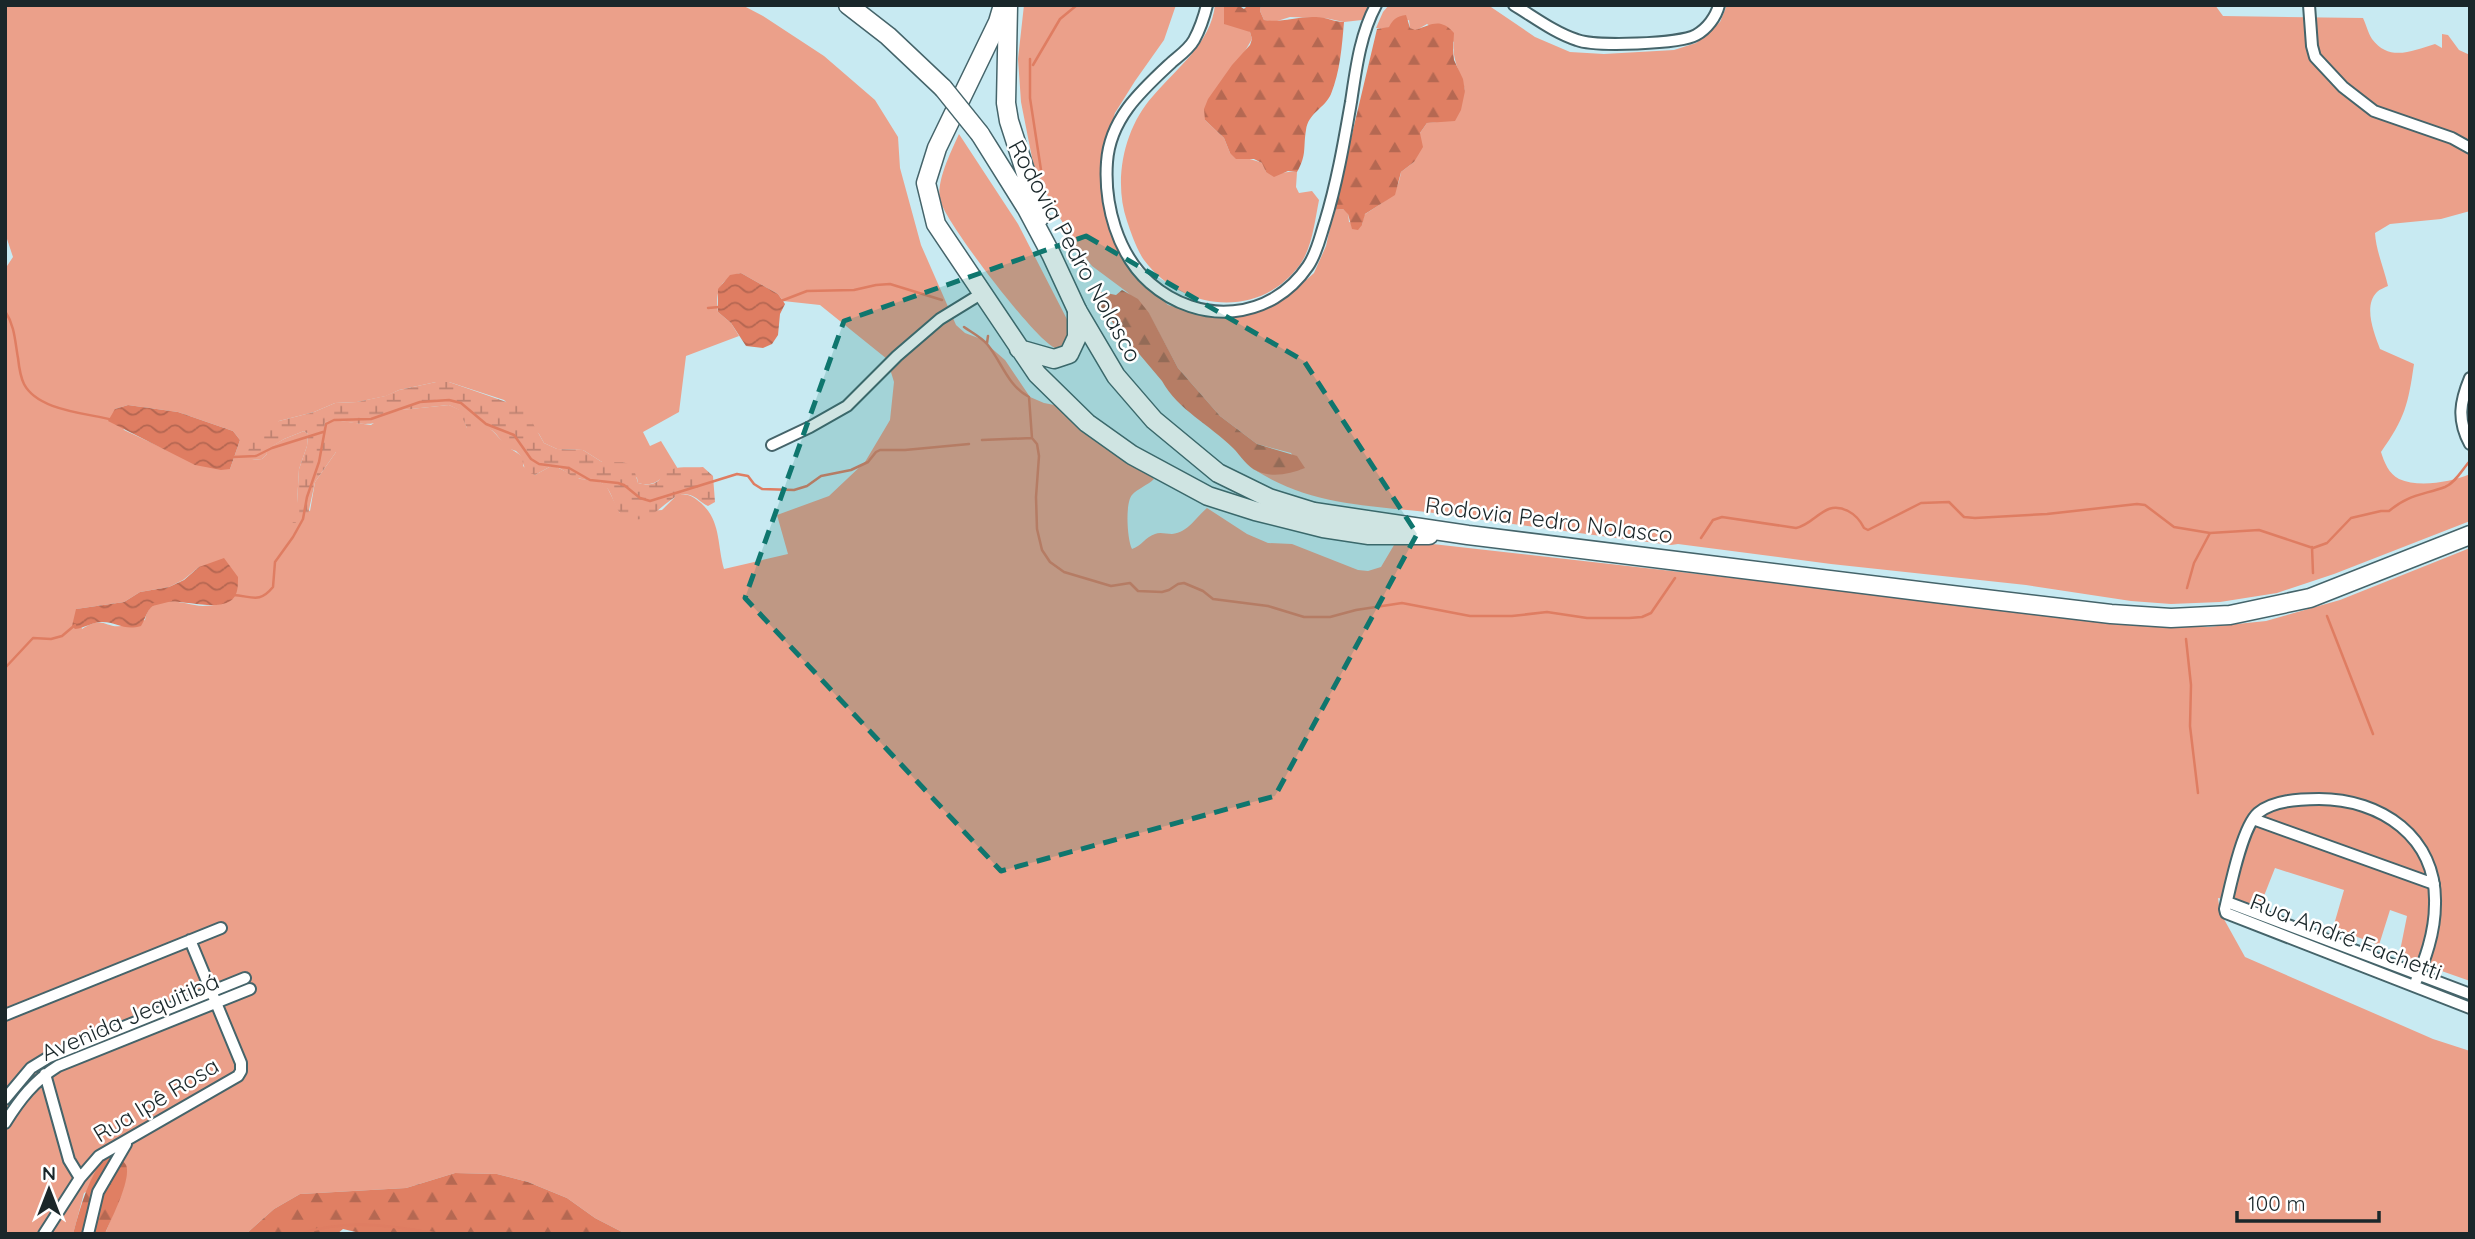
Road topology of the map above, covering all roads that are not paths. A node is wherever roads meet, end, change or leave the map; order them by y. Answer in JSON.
{"nodes":[{"id":1,"x":848,"y":5,"type":"edge"},
{"id":2,"x":1005,"y":5,"type":"edge"},
{"id":3,"x":1207,"y":5,"type":"edge"},
{"id":4,"x":1376,"y":5,"type":"edge"},
{"id":5,"x":1514,"y":5,"type":"edge"},
{"id":6,"x":1718,"y":5,"type":"edge"},
{"id":7,"x":2309,"y":5,"type":"edge"},
{"id":8,"x":2470,"y":148,"type":"edge"},
{"id":9,"x":1051,"y":254,"type":"junction"},
{"id":10,"x":984,"y":292,"type":"junction"},
{"id":11,"x":1077,"y":310,"type":"junction"},
{"id":12,"x":1019,"y":349,"type":"junction"},
{"id":13,"x":2470,"y":378,"type":"edge"},
{"id":14,"x":836,"y":414,"type":"junction"},
{"id":15,"x":824,"y":428,"type":"dead end"},
{"id":16,"x":2470,"y":444,"type":"edge"},
{"id":17,"x":772,"y":445,"type":"dead end"},
{"id":18,"x":1468,"y":535,"type":"junction"},
{"id":19,"x":2470,"y":535,"type":"edge"},
{"id":20,"x":2253,"y":819,"type":"junction"},
{"id":21,"x":2434,"y":884,"type":"junction"},
{"id":22,"x":2227,"y":902,"type":"junction"},
{"id":23,"x":220,"y":928,"type":"dead end"},
{"id":24,"x":190,"y":940,"type":"junction"},
{"id":25,"x":2419,"y":975,"type":"junction"},
{"id":26,"x":244,"y":978,"type":"dead end"},
{"id":27,"x":2414,"y":986,"type":"junction"},
{"id":28,"x":250,"y":989,"type":"dead end"},
{"id":29,"x":212,"y":992,"type":"junction"},
{"id":30,"x":2470,"y":994,"type":"edge"},
{"id":31,"x":216,"y":1003,"type":"junction"},
{"id":32,"x":2470,"y":1008,"type":"edge"},
{"id":33,"x":5,"y":1015,"type":"edge"},
{"id":34,"x":45,"y":1074,"type":"junction"},
{"id":35,"x":5,"y":1099,"type":"edge"},
{"id":36,"x":7,"y":1117,"type":"edge"},
{"id":37,"x":128,"y":1141,"type":"junction"},
{"id":38,"x":80,"y":1178,"type":"junction"},
{"id":39,"x":44,"y":1234,"type":"edge"},
{"id":40,"x":88,"y":1234,"type":"edge"}],
"edges":[{"from":1,"to":9,"type":"main road","name":"Rodovia Pedro Nolasco","bridge":true},
{"from":2,"to":9,"type":"main road"},
{"from":2,"to":10,"type":"main road"},
{"from":3,"to":4,"type":"street"},
{"from":5,"to":6,"type":"street"},
{"from":7,"to":8,"type":"street"},
{"from":9,"to":11,"type":"main road","name":"Rodovia Pedro Nolasco"},
{"from":10,"to":12,"type":"main road"},
{"from":10,"to":14,"type":"street"},
{"from":11,"to":12,"type":"main road"},
{"from":11,"to":18,"type":"main road","name":"Rodovia Pedro Nolasco"},
{"from":12,"to":18,"type":"main road"},
{"from":13,"to":16,"type":"street"},
{"from":14,"to":15,"type":"street"},
{"from":14,"to":17,"type":"street"},
{"from":18,"to":19,"type":"main road","name":"Rodovia Pedro Nolasco"},
{"from":20,"to":21,"type":"street"},
{"from":20,"to":21,"type":"street"},
{"from":20,"to":22,"type":"street"},
{"from":21,"to":25,"type":"street"},
{"from":22,"to":25,"type":"street","name":"Rua André Fachetti"},
{"from":22,"to":27,"type":"street","name":"Rua André Fachetti"},
{"from":23,"to":24,"type":"street"},
{"from":24,"to":29,"type":"street"},
{"from":24,"to":33,"type":"street"},
{"from":25,"to":27,"type":"street"},
{"from":25,"to":30,"type":"street","name":"Rua André Fachetti"},
{"from":26,"to":29,"type":"street","name":"Avenida Jequitibá"},
{"from":27,"to":32,"type":"street","name":"Rua André Fachetti"},
{"from":28,"to":31,"type":"street","name":"Avenida Jequitibá"},
{"from":29,"to":31,"type":"street"},
{"from":29,"to":35,"type":"street","name":"Avenida Jequitibá"},
{"from":31,"to":34,"type":"street","name":"Avenida Jequitibá"},
{"from":31,"to":37,"type":"street","name":"Rua Ipê Rosa"},
{"from":34,"to":36,"type":"street","name":"Avenida Jequitibá"},
{"from":34,"to":38,"type":"street"},
{"from":37,"to":38,"type":"street","name":"Rua Ipê Rosa"},
{"from":37,"to":40,"type":"street"},
{"from":38,"to":39,"type":"street","name":"Rua Ipê Rosa"}]}
